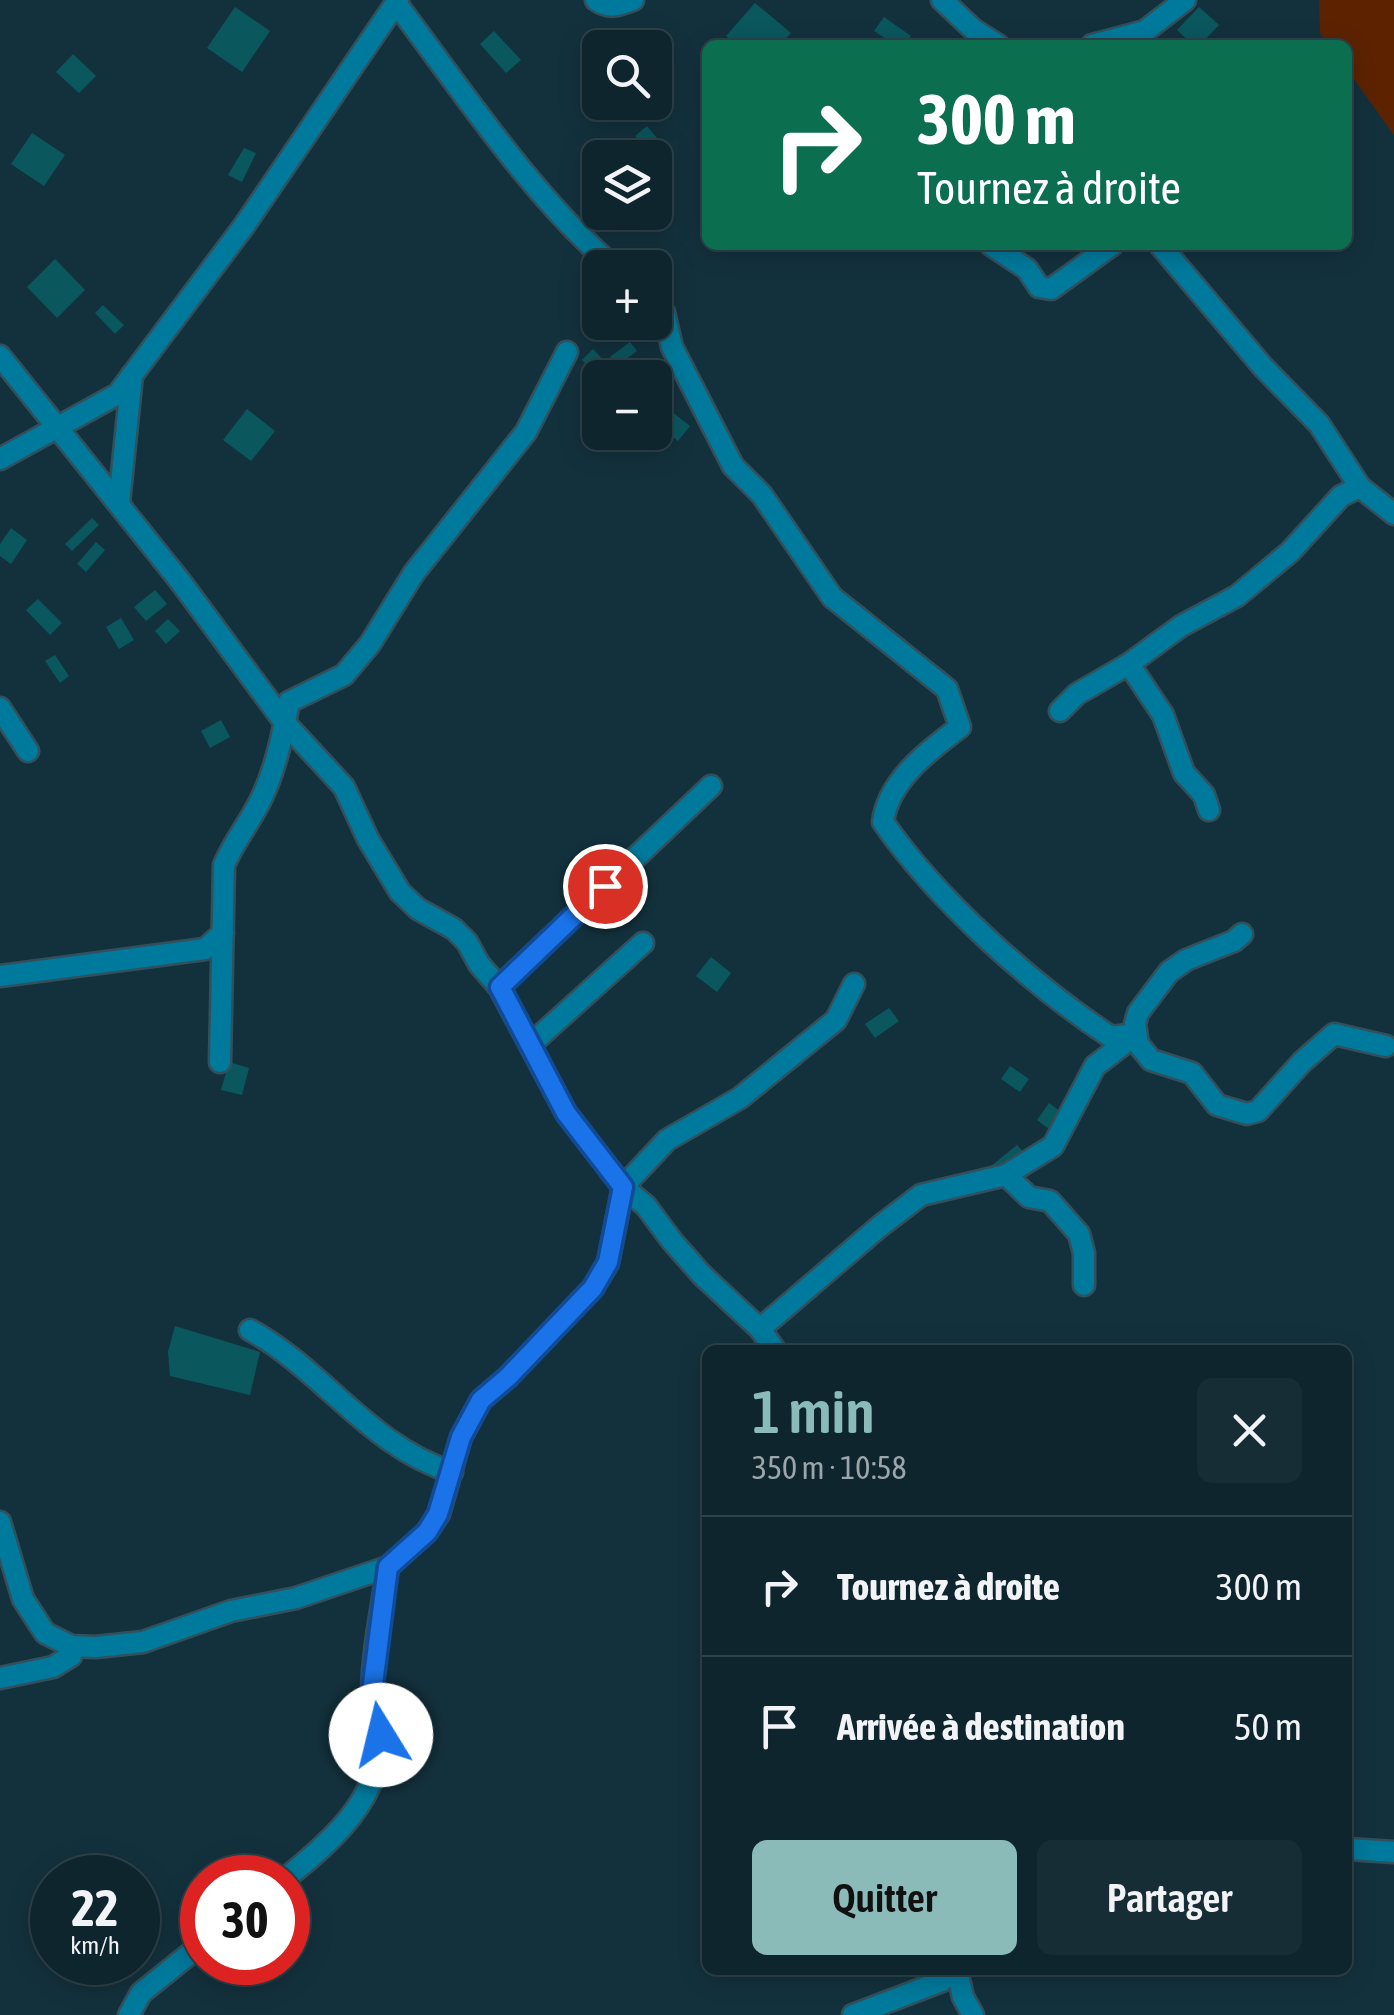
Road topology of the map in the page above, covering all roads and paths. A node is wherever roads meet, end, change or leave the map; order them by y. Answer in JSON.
{"nodes":[{"id":1,"x":596,"y":0,"type":"edge"},
{"id":2,"x":632,"y":0,"type":"edge"},
{"id":3,"x":942,"y":0,"type":"edge"},
{"id":4,"x":1185,"y":0,"type":"edge"},
{"id":5,"x":397,"y":1,"type":"edge"},
{"id":6,"x":990,"y":40,"type":"edge"},
{"id":7,"x":1111,"y":40,"type":"edge"},
{"id":8,"x":594,"y":250,"type":"edge"},
{"id":9,"x":998,"y":250,"type":"edge"},
{"id":10,"x":1105,"y":250,"type":"edge"},
{"id":11,"x":1164,"y":250,"type":"edge"},
{"id":12,"x":670,"y":340,"type":"edge"},
{"id":13,"x":568,"y":352,"type":"dead end"},
{"id":14,"x":0,"y":356,"type":"edge"},
{"id":15,"x":132,"y":375,"type":"junction"},
{"id":16,"x":59,"y":426,"type":"junction"},
{"id":17,"x":0,"y":460,"type":"edge"},
{"id":18,"x":1360,"y":487,"type":"junction"},
{"id":19,"x":119,"y":502,"type":"junction"},
{"id":20,"x":1394,"y":514,"type":"edge"},
{"id":21,"x":1129,"y":664,"type":"junction"},
{"id":22,"x":0,"y":708,"type":"edge"},
{"id":23,"x":1060,"y":711,"type":"dead end"},
{"id":24,"x":284,"y":723,"type":"junction"},
{"id":25,"x":28,"y":752,"type":"dead end"},
{"id":26,"x":711,"y":786,"type":"dead end"},
{"id":27,"x":1209,"y":810,"type":"dead end"},
{"id":28,"x":223,"y":933,"type":"junction"},
{"id":29,"x":1242,"y":934,"type":"dead end"},
{"id":30,"x":642,"y":943,"type":"dead end"},
{"id":31,"x":0,"y":976,"type":"edge"},
{"id":32,"x":854,"y":984,"type":"dead end"},
{"id":33,"x":500,"y":987,"type":"junction"},
{"id":34,"x":1135,"y":1034,"type":"junction"},
{"id":35,"x":531,"y":1044,"type":"junction"},
{"id":36,"x":1386,"y":1046,"type":"dead end"},
{"id":37,"x":220,"y":1062,"type":"dead end"},
{"id":38,"x":1006,"y":1175,"type":"junction"},
{"id":39,"x":623,"y":1187,"type":"junction"},
{"id":40,"x":1084,"y":1284,"type":"dead end"},
{"id":41,"x":760,"y":1329,"type":"junction"},
{"id":42,"x":250,"y":1330,"type":"dead end"},
{"id":43,"x":771,"y":1345,"type":"edge"},
{"id":44,"x":452,"y":1472,"type":"junction"},
{"id":45,"x":0,"y":1522,"type":"edge"},
{"id":46,"x":388,"y":1567,"type":"junction"},
{"id":47,"x":71,"y":1646,"type":"junction"},
{"id":48,"x":5,"y":1678,"type":"edge"},
{"id":49,"x":0,"y":1698,"type":"edge"},
{"id":50,"x":1352,"y":1849,"type":"edge"},
{"id":51,"x":1394,"y":1852,"type":"edge"},
{"id":52,"x":310,"y":1858,"type":"edge"},
{"id":53,"x":180,"y":1962,"type":"edge"},
{"id":54,"x":953,"y":1975,"type":"edge"},
{"id":55,"x":957,"y":1975,"type":"edge"},
{"id":56,"x":129,"y":2015,"type":"edge"},
{"id":57,"x":852,"y":2015,"type":"edge"},
{"id":58,"x":973,"y":2015,"type":"edge"}],
"edges":[{"from":1,"to":2,"type":"street"},
{"from":3,"to":6,"type":"street"},
{"from":4,"to":7,"type":"street"},
{"from":5,"to":8,"type":"street"},
{"from":5,"to":15,"type":"street"},
{"from":9,"to":10,"type":"street"},
{"from":11,"to":18,"type":"street"},
{"from":12,"to":34,"type":"street"},
{"from":13,"to":24,"type":"street"},
{"from":14,"to":16,"type":"street"},
{"from":15,"to":16,"type":"street"},
{"from":15,"to":19,"type":"street"},
{"from":16,"to":17,"type":"street"},
{"from":16,"to":19,"type":"street"},
{"from":18,"to":20,"type":"street"},
{"from":18,"to":21,"type":"street"},
{"from":19,"to":24,"type":"street"},
{"from":21,"to":23,"type":"street"},
{"from":21,"to":27,"type":"street"},
{"from":22,"to":25,"type":"street"},
{"from":24,"to":28,"type":"street"},
{"from":24,"to":33,"type":"street"},
{"from":26,"to":33,"type":"street"},
{"from":28,"to":31,"type":"street"},
{"from":28,"to":37,"type":"street"},
{"from":29,"to":34,"type":"street"},
{"from":30,"to":35,"type":"street"},
{"from":32,"to":39,"type":"street"},
{"from":33,"to":35,"type":"street"},
{"from":34,"to":36,"type":"street"},
{"from":34,"to":38,"type":"street"},
{"from":35,"to":39,"type":"street"},
{"from":38,"to":40,"type":"street"},
{"from":38,"to":41,"type":"street"},
{"from":39,"to":41,"type":"street"},
{"from":39,"to":44,"type":"street"},
{"from":41,"to":43,"type":"street"},
{"from":42,"to":44,"type":"street"},
{"from":44,"to":46,"type":"street"},
{"from":45,"to":47,"type":"street"},
{"from":46,"to":47,"type":"street"},
{"from":46,"to":52,"type":"street"},
{"from":47,"to":48,"type":"street"},
{"from":48,"to":49,"type":"street"},
{"from":50,"to":51,"type":"street"},
{"from":53,"to":56,"type":"street"},
{"from":54,"to":57,"type":"street"},
{"from":55,"to":58,"type":"street"}]}
